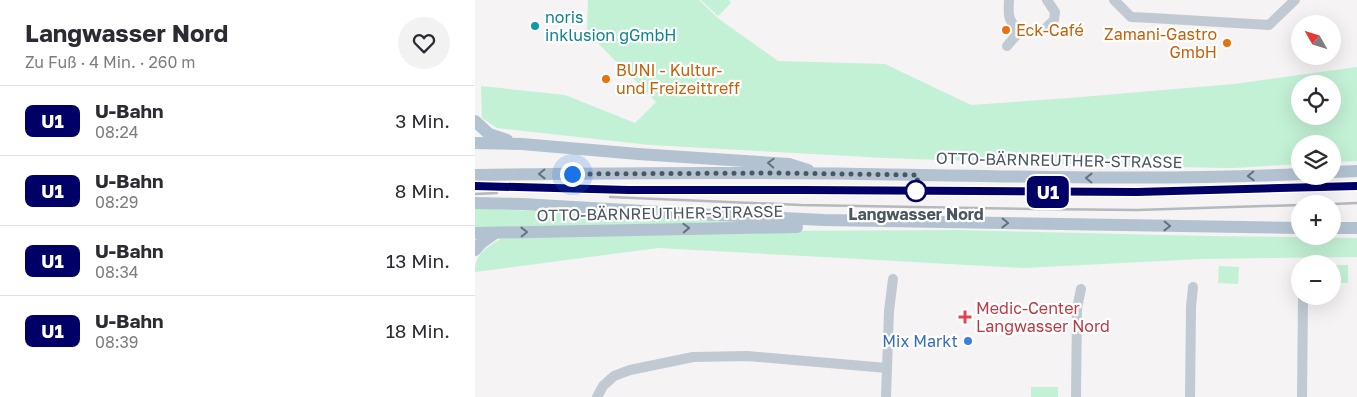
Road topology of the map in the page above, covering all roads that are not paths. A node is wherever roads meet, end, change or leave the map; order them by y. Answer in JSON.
{"nodes":[{"id":1,"x":1009,"y":0,"type":"edge"},
{"id":2,"x":1047,"y":0,"type":"edge"},
{"id":3,"x":1114,"y":0,"type":"edge"},
{"id":4,"x":1295,"y":0,"type":"edge"},
{"id":5,"x":1045,"y":29,"type":"dead end"},
{"id":6,"x":1007,"y":46,"type":"dead end"},
{"id":7,"x":475,"y":121,"type":"edge"},
{"id":8,"x":475,"y":143,"type":"edge"},
{"id":9,"x":522,"y":144,"type":"junction"},
{"id":10,"x":1357,"y":171,"type":"edge"},
{"id":11,"x":1341,"y":172,"type":"edge"},
{"id":12,"x":818,"y":174,"type":"junction"},
{"id":13,"x":1291,"y":174,"type":"edge"},
{"id":14,"x":475,"y":175,"type":"edge"},
{"id":15,"x":475,"y":203,"type":"edge"},
{"id":16,"x":824,"y":220,"type":"junction"},
{"id":17,"x":1291,"y":228,"type":"edge"},
{"id":18,"x":1341,"y":228,"type":"edge"},
{"id":19,"x":1357,"y":228,"type":"edge"},
{"id":20,"x":475,"y":233,"type":"edge"},
{"id":21,"x":495,"y":233,"type":"junction"},
{"id":22,"x":475,"y":250,"type":"edge"},
{"id":23,"x":893,"y":279,"type":"dead end"},
{"id":24,"x":1193,"y":287,"type":"dead end"},
{"id":25,"x":1081,"y":289,"type":"dead end"},
{"id":26,"x":1303,"y":305,"type":"edge"},
{"id":27,"x":887,"y":368,"type":"junction"},
{"id":28,"x":597,"y":397,"type":"edge"},
{"id":29,"x":886,"y":397,"type":"edge"},
{"id":30,"x":1076,"y":397,"type":"edge"},
{"id":31,"x":1190,"y":397,"type":"edge"},
{"id":32,"x":1302,"y":397,"type":"edge"}],
"edges":[{"from":1,"to":6,"type":"street"},
{"from":2,"to":5,"type":"street"},
{"from":3,"to":4,"type":"street"},
{"from":7,"to":9,"type":"main road","name":"OTTO-BÄRNREUTHER-STRASSE"},
{"from":8,"to":9,"type":"main road","name":"OTTO-BÄRNREUTHER-STRASSE"},
{"from":12,"to":9,"type":"main road","name":"OTTO-BÄRNREUTHER-STRASSE","one_way":true},
{"from":10,"to":11,"type":"main road"},
{"from":13,"to":12,"type":"main road","name":"OTTO-BÄRNREUTHER-STRASSE","one_way":true},
{"from":12,"to":14,"type":"main road","name":"OTTO-BÄRNREUTHER-STRASSE","one_way":true},
{"from":15,"to":16,"type":"main road","name":"OTTO-BÄRNREUTHER-STRASSE"},
{"from":16,"to":17,"type":"main road","name":"OTTO-BÄRNREUTHER-STRASSE","one_way":true},
{"from":21,"to":16,"type":"main road","name":"OTTO-BÄRNREUTHER-STRASSE","one_way":true},
{"from":18,"to":19,"type":"main road"},
{"from":20,"to":21,"type":"main road","name":"OTTO-BÄRNREUTHER-STRASSE"},
{"from":21,"to":22,"type":"main road"},
{"from":23,"to":27,"type":"street"},
{"from":24,"to":31,"type":"street"},
{"from":25,"to":30,"type":"street"},
{"from":26,"to":32,"type":"street"},
{"from":27,"to":28,"type":"street"},
{"from":27,"to":29,"type":"street"}]}
